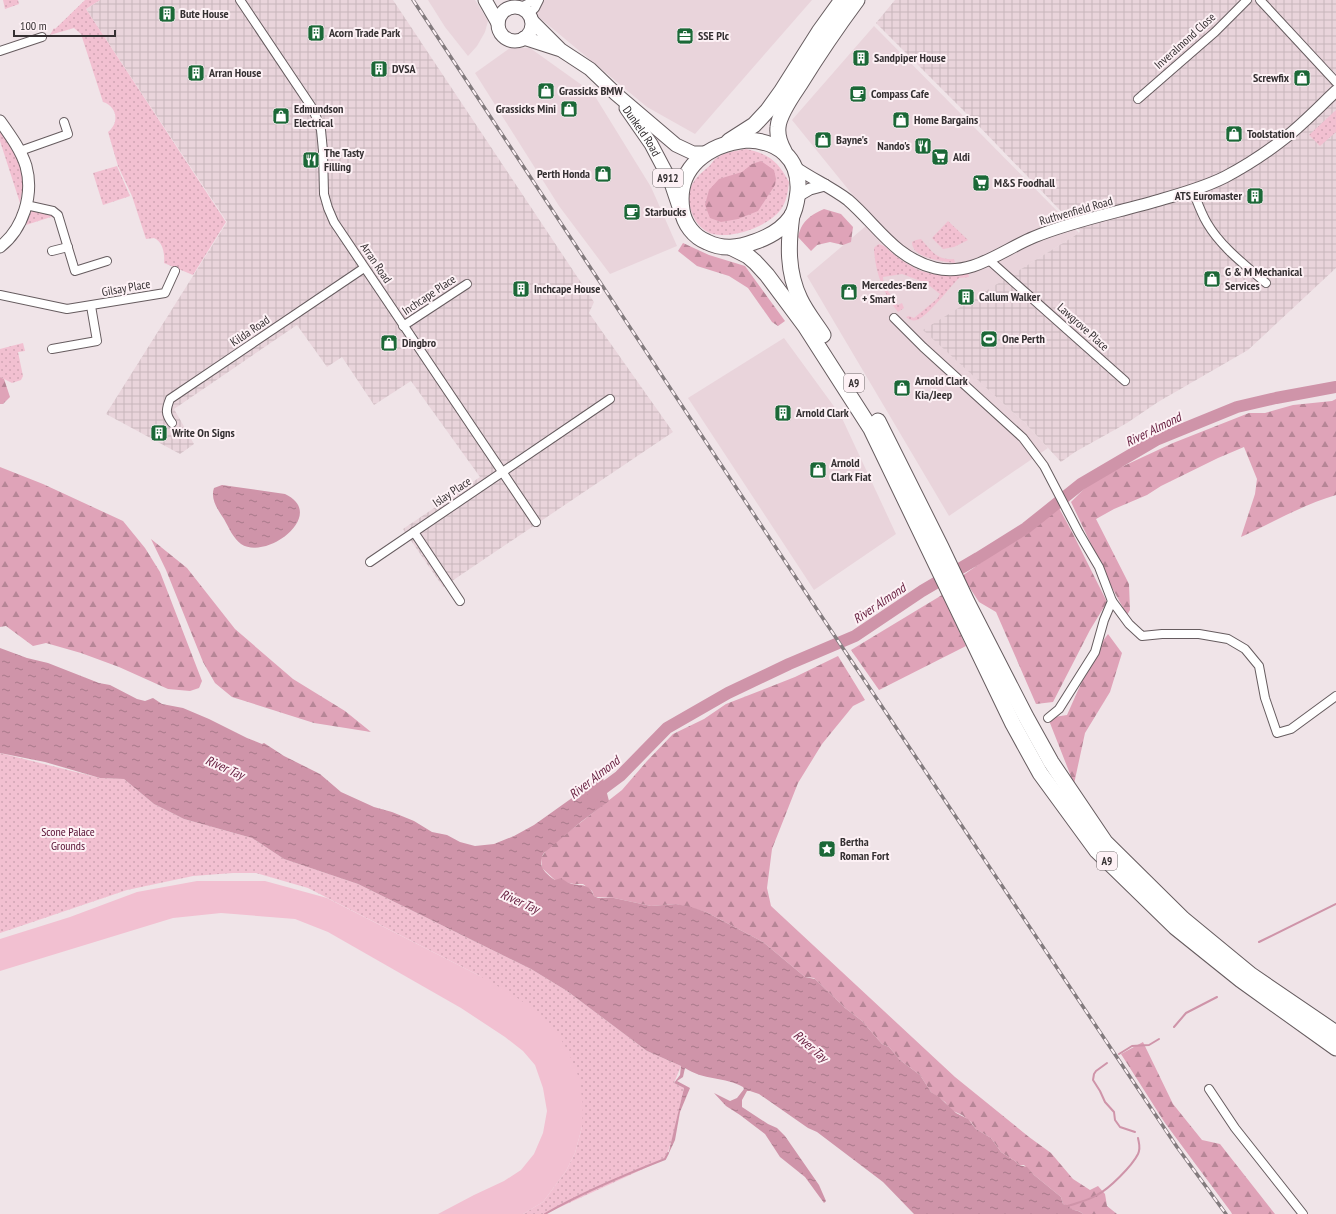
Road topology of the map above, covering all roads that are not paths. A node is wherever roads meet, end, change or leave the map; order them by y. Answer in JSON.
{"nodes":[{"id":1,"x":240,"y":0,"type":"edge"},
{"id":2,"x":485,"y":0,"type":"edge"},
{"id":3,"x":492,"y":0,"type":"edge"},
{"id":4,"x":535,"y":0,"type":"edge"},
{"id":5,"x":539,"y":0,"type":"edge"},
{"id":6,"x":842,"y":0,"type":"edge"},
{"id":7,"x":857,"y":0,"type":"edge"},
{"id":8,"x":1248,"y":0,"type":"edge"},
{"id":9,"x":1260,"y":0,"type":"edge"},
{"id":10,"x":522,"y":13,"type":"junction"},
{"id":11,"x":498,"y":23,"type":"junction"},
{"id":12,"x":42,"y":37,"type":"dead end"},
{"id":13,"x":524,"y":38,"type":"junction"},
{"id":14,"x":562,"y":50,"type":"junction"},
{"id":15,"x":0,"y":51,"type":"edge"},
{"id":16,"x":1336,"y":82,"type":"edge"},
{"id":17,"x":1336,"y":91,"type":"edge"},
{"id":18,"x":616,"y":94,"type":"junction"},
{"id":19,"x":1138,"y":99,"type":"dead end"},
{"id":20,"x":0,"y":121,"type":"edge"},
{"id":21,"x":64,"y":122,"type":"dead end"},
{"id":22,"x":722,"y":145,"type":"junction"},
{"id":23,"x":20,"y":151,"type":"junction"},
{"id":24,"x":784,"y":151,"type":"junction"},
{"id":25,"x":706,"y":153,"type":"junction"},
{"id":26,"x":795,"y":167,"type":"junction"},
{"id":27,"x":825,"y":185,"type":"junction"},
{"id":28,"x":1193,"y":191,"type":"junction"},
{"id":29,"x":798,"y":196,"type":"junction"},
{"id":30,"x":26,"y":204,"type":"junction"},
{"id":31,"x":682,"y":214,"type":"junction"},
{"id":32,"x":792,"y":215,"type":"junction"},
{"id":33,"x":68,"y":246,"type":"junction"},
{"id":34,"x":0,"y":247,"type":"edge"},
{"id":35,"x":732,"y":248,"type":"junction"},
{"id":36,"x":52,"y":251,"type":"dead end"},
{"id":37,"x":989,"y":260,"type":"junction"},
{"id":38,"x":107,"y":261,"type":"dead end"},
{"id":39,"x":364,"y":268,"type":"junction"},
{"id":40,"x":175,"y":271,"type":"dead end"},
{"id":41,"x":467,"y":284,"type":"dead end"},
{"id":42,"x":1266,"y":284,"type":"dead end"},
{"id":43,"x":0,"y":295,"type":"edge"},
{"id":44,"x":91,"y":306,"type":"junction"},
{"id":45,"x":894,"y":318,"type":"dead end"},
{"id":46,"x":403,"y":326,"type":"junction"},
{"id":47,"x":52,"y":349,"type":"dead end"},
{"id":48,"x":1125,"y":381,"type":"dead end"},
{"id":49,"x":610,"y":399,"type":"dead end"},
{"id":50,"x":172,"y":423,"type":"dead end"},
{"id":51,"x":504,"y":472,"type":"junction"},
{"id":52,"x":536,"y":522,"type":"dead end"},
{"id":53,"x":414,"y":532,"type":"junction"},
{"id":54,"x":936,"y":549,"type":"junction"},
{"id":55,"x":370,"y":562,"type":"dead end"},
{"id":56,"x":460,"y":601,"type":"dead end"},
{"id":57,"x":1112,"y":601,"type":"junction"},
{"id":58,"x":961,"y":605,"type":"junction"},
{"id":59,"x":1336,"y":696,"type":"edge"},
{"id":60,"x":1048,"y":718,"type":"dead end"},
{"id":61,"x":1336,"y":1033,"type":"edge"},
{"id":62,"x":1336,"y":1048,"type":"edge"},
{"id":63,"x":1209,"y":1089,"type":"dead end"},
{"id":64,"x":1303,"y":1214,"type":"edge"}],
"edges":[{"from":1,"to":39,"type":"street","name":"Arran Road"},
{"from":2,"to":11,"type":"main road","number":"A912"},
{"from":3,"to":10,"type":"main road","name":"Dunkeld Road","number":"A912"},
{"from":4,"to":10,"type":"street"},
{"from":5,"to":10,"type":"street"},
{"from":6,"to":22,"type":"highway"},
{"from":7,"to":24,"type":"highway"},
{"from":8,"to":19,"type":"street","name":"Inveralmond Close"},
{"from":9,"to":16,"type":"street"},
{"from":10,"to":11,"type":"main road"},
{"from":10,"to":13,"type":"main road"},
{"from":10,"to":14,"type":"main road","name":"Dunkeld Road","number":"A912"},
{"from":11,"to":13,"type":"main road","number":"A912"},
{"from":12,"to":15,"type":"street"},
{"from":13,"to":14,"type":"main road","name":"Dunkeld Road","number":"A912"},
{"from":14,"to":18,"type":"main road","name":"Dunkeld Road","number":"A912"},
{"from":17,"to":28,"type":"street","name":"Ruthvenfield Road"},
{"from":18,"to":25,"type":"main road","name":"Dunkeld Road","number":"A912"},
{"from":18,"to":31,"type":"main road","name":"Dunkeld Road","number":"A912"},
{"from":20,"to":23,"type":"street"},
{"from":21,"to":23,"type":"street"},
{"from":22,"to":24,"type":"highway"},
{"from":22,"to":25,"type":"highway"},
{"from":23,"to":30,"type":"street"},
{"from":24,"to":26,"type":"highway"},
{"from":25,"to":31,"type":"highway"},
{"from":26,"to":27,"type":"street","name":"Ruthvenfield Road"},
{"from":26,"to":29,"type":"highway"},
{"from":27,"to":29,"type":"street"},
{"from":27,"to":37,"type":"street","name":"Ruthvenfield Road"},
{"from":28,"to":37,"type":"street","name":"Ruthvenfield Road"},
{"from":28,"to":42,"type":"street"},
{"from":29,"to":32,"type":"highway"},
{"from":30,"to":33,"type":"street"},
{"from":30,"to":34,"type":"street"},
{"from":31,"to":35,"type":"highway"},
{"from":32,"to":35,"type":"highway"},
{"from":32,"to":54,"type":"highway","number":"A9"},
{"from":33,"to":36,"type":"street"},
{"from":33,"to":38,"type":"street"},
{"from":35,"to":54,"type":"highway","number":"A9"},
{"from":37,"to":48,"type":"street","name":"Lawgrove Place"},
{"from":39,"to":46,"type":"street","name":"Arran Road"},
{"from":39,"to":50,"type":"street","name":"Kilda Road"},
{"from":40,"to":44,"type":"street","name":"Gilsay Place"},
{"from":41,"to":46,"type":"street","name":"Inchcape Place"},
{"from":43,"to":44,"type":"street","name":"Gilsay Place"},
{"from":44,"to":47,"type":"street","name":"Gilsay Place"},
{"from":45,"to":57,"type":"street"},
{"from":46,"to":51,"type":"street","name":"Arran Road"},
{"from":49,"to":51,"type":"street","name":"Islay Place"},
{"from":51,"to":52,"type":"street","name":"Arran Road"},
{"from":51,"to":53,"type":"street","name":"Islay Place"},
{"from":53,"to":55,"type":"street","name":"Islay Place"},
{"from":53,"to":56,"type":"street"},
{"from":54,"to":58,"type":"highway","number":"A9"},
{"from":57,"to":59,"type":"street"},
{"from":57,"to":60,"type":"street"},
{"from":58,"to":61,"type":"highway","number":"A9"},
{"from":58,"to":62,"type":"highway","number":"A9"},
{"from":63,"to":64,"type":"street"}]}
